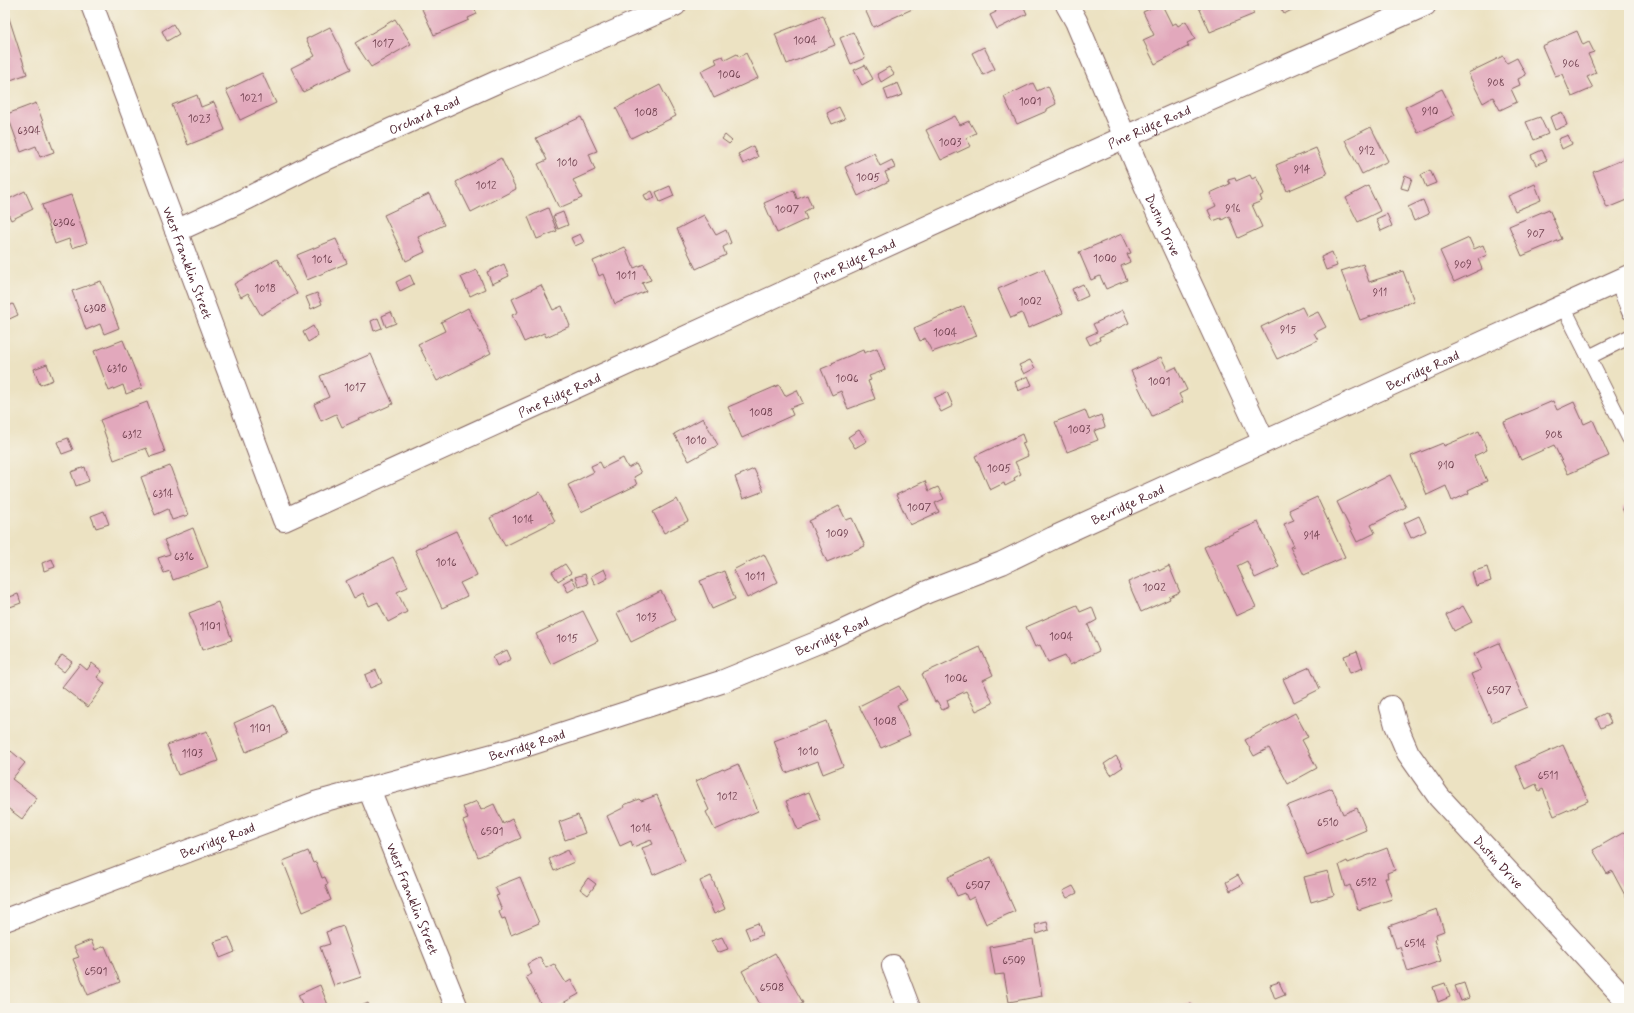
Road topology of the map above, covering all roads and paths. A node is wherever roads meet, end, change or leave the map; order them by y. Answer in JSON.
{"nodes":[{"id":1,"x":92,"y":5,"type":"edge"},
{"id":2,"x":675,"y":5,"type":"edge"},
{"id":3,"x":1067,"y":5,"type":"edge"},
{"id":4,"x":1425,"y":5,"type":"edge"},
{"id":5,"x":1125,"y":137,"type":"junction"},
{"id":6,"x":176,"y":231,"type":"junction"},
{"id":7,"x":1623,"y":279,"type":"edge"},
{"id":8,"x":1564,"y":306,"type":"junction"},
{"id":9,"x":1629,"y":312,"type":"edge"},
{"id":10,"x":1629,"y":337,"type":"edge"},
{"id":11,"x":1589,"y":357,"type":"junction"},
{"id":12,"x":1629,"y":438,"type":"edge"},
{"id":13,"x":1264,"y":442,"type":"junction"},
{"id":14,"x":284,"y":520,"type":"joint"},
{"id":15,"x":1391,"y":706,"type":"dead end"},
{"id":16,"x":369,"y":789,"type":"junction"},
{"id":17,"x":5,"y":920,"type":"edge"},
{"id":18,"x":893,"y":966,"type":"dead end"},
{"id":19,"x":1629,"y":1003,"type":"edge"},
{"id":20,"x":457,"y":1008,"type":"edge"},
{"id":21,"x":909,"y":1008,"type":"edge"}],
"edges":[{"from":1,"to":6,"type":"street","name":"West Franklin Street"},
{"from":2,"to":6,"type":"street","name":"Orchard Road"},
{"from":3,"to":5,"type":"street","name":"Dustin Drive"},
{"from":4,"to":5,"type":"street","name":"Pine Ridge Road"},
{"from":5,"to":13,"type":"street","name":"Dustin Drive"},
{"from":5,"to":14,"type":"street","name":"Pine Ridge Road"},
{"from":6,"to":14,"type":"street","name":"West Franklin Street"},
{"from":7,"to":8,"type":"street","name":"Bevridge Road"},
{"from":7,"to":9,"type":"lane"},
{"from":8,"to":11,"type":"lane"},
{"from":8,"to":13,"type":"street","name":"Bevridge Road"},
{"from":10,"to":11,"type":"lane"},
{"from":11,"to":12,"type":"lane"},
{"from":13,"to":16,"type":"street","name":"Bevridge Road"},
{"from":15,"to":19,"type":"street","name":"Dustin Drive"},
{"from":16,"to":17,"type":"street","name":"Bevridge Road"},
{"from":16,"to":20,"type":"street","name":"West Franklin Street"},
{"from":18,"to":21,"type":"street"}]}
